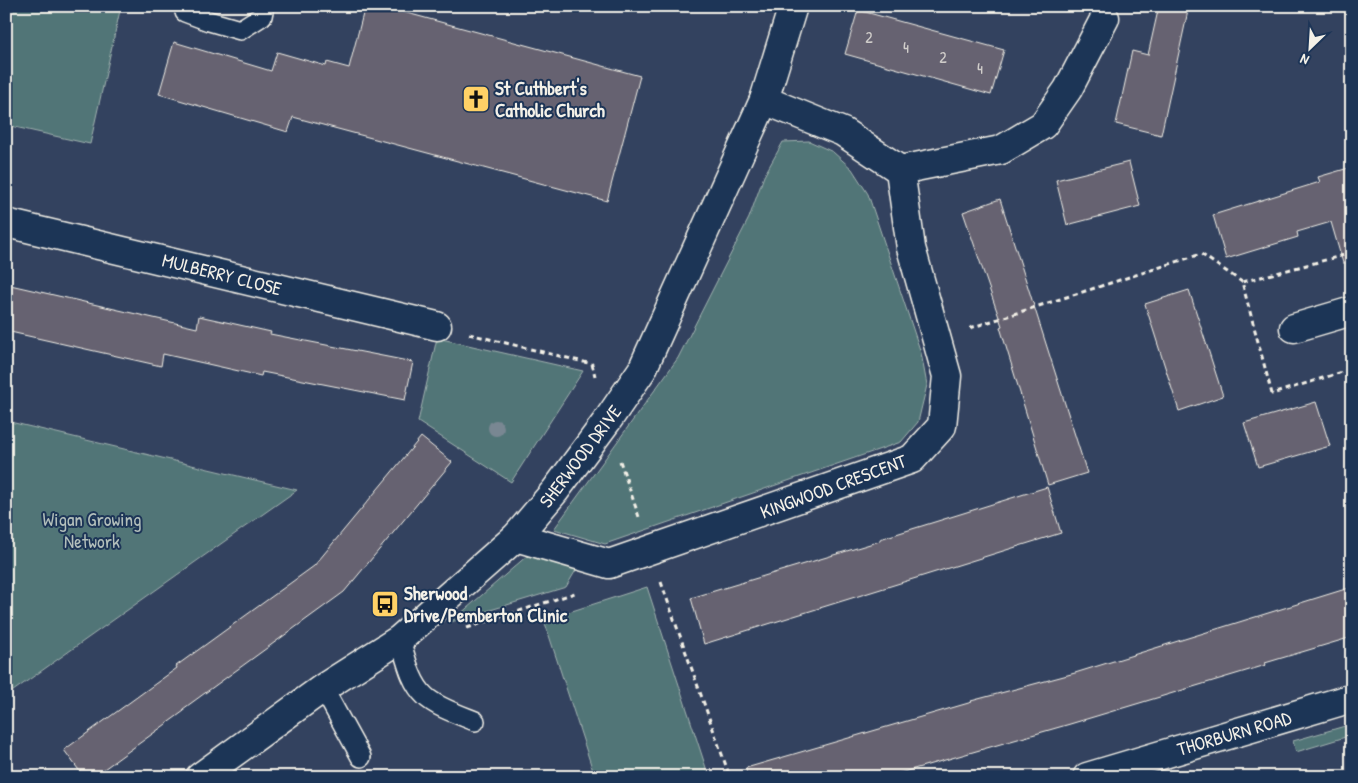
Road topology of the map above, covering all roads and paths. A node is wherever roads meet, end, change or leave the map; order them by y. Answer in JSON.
{"nodes":[{"id":1,"x":184,"y":6,"type":"edge"},
{"id":2,"x":264,"y":6,"type":"edge"},
{"id":3,"x":793,"y":6,"type":"edge"},
{"id":4,"x":1105,"y":18,"type":"dead end"},
{"id":5,"x":764,"y":100,"type":"junction"},
{"id":6,"x":900,"y":170,"type":"junction"},
{"id":7,"x":6,"y":223,"type":"edge"},
{"id":8,"x":1242,"y":282,"type":"dead end"},
{"id":9,"x":1352,"y":312,"type":"edge"},
{"id":10,"x":437,"y":326,"type":"joint"},
{"id":11,"x":1294,"y":328,"type":"dead end"},
{"id":12,"x":936,"y":339,"type":"junction"},
{"id":13,"x":607,"y":421,"type":"junction"},
{"id":14,"x":516,"y":537,"type":"junction"},
{"id":15,"x":649,"y":550,"type":"junction"},
{"id":16,"x":609,"y":564,"type":"junction"},
{"id":17,"x":463,"y":630,"type":"dead end"},
{"id":18,"x":400,"y":639,"type":"junction"},
{"id":19,"x":323,"y":688,"type":"junction"},
{"id":20,"x":1352,"y":698,"type":"edge"},
{"id":21,"x":475,"y":721,"type":"dead end"},
{"id":22,"x":361,"y":757,"type":"dead end"},
{"id":23,"x":1130,"y":770,"type":"edge"},
{"id":24,"x":200,"y":777,"type":"edge"},
{"id":25,"x":730,"y":777,"type":"edge"},
{"id":26,"x":1086,"y":777,"type":"edge"}],
"edges":[{"from":1,"to":2,"type":"lane"},
{"from":3,"to":5,"type":"street","name":"SHERWOOD DRIVE"},
{"from":4,"to":6,"type":"street"},
{"from":5,"to":6,"type":"street"},
{"from":5,"to":13,"type":"street","name":"SHERWOOD DRIVE"},
{"from":6,"to":12,"type":"street","name":"KINGWOOD CRESCENT"},
{"from":7,"to":10,"type":"street","name":"MULBERRY CLOSE"},
{"from":8,"to":12,"type":"path"},
{"from":9,"to":11,"type":"street"},
{"from":10,"to":13,"type":"path"},
{"from":12,"to":15,"type":"street","name":"KINGWOOD CRESCENT"},
{"from":13,"to":14,"type":"street","name":"SHERWOOD DRIVE"},
{"from":13,"to":15,"type":"path"},
{"from":14,"to":16,"type":"street"},
{"from":14,"to":18,"type":"street","name":"SHERWOOD DRIVE"},
{"from":15,"to":16,"type":"street","name":"KINGWOOD CRESCENT"},
{"from":15,"to":25,"type":"path"},
{"from":16,"to":17,"type":"path"},
{"from":18,"to":19,"type":"street","name":"SHERWOOD DRIVE"},
{"from":18,"to":21,"type":"lane"},
{"from":19,"to":22,"type":"lane"},
{"from":19,"to":24,"type":"street","name":"SHERWOOD DRIVE"},
{"from":20,"to":23,"type":"street","name":"THORBURN ROAD"},
{"from":23,"to":26,"type":"street","name":"THORBURN ROAD"}]}
